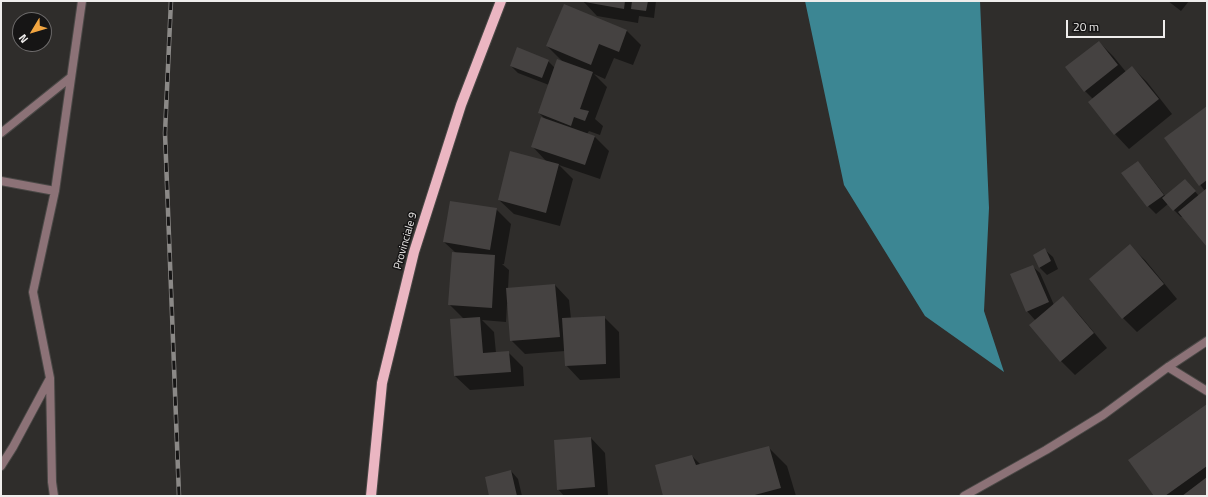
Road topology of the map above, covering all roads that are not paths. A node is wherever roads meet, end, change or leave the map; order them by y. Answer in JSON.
{"nodes":[{"id":1,"x":82,"y":1,"type":"edge"},
{"id":2,"x":501,"y":1,"type":"edge"},
{"id":3,"x":71,"y":78,"type":"junction"},
{"id":4,"x":1,"y":133,"type":"edge"},
{"id":5,"x":1,"y":182,"type":"edge"},
{"id":6,"x":55,"y":191,"type":"junction"},
{"id":7,"x":1207,"y":341,"type":"edge"},
{"id":8,"x":1168,"y":367,"type":"junction"},
{"id":9,"x":50,"y":378,"type":"junction"},
{"id":10,"x":1207,"y":391,"type":"edge"},
{"id":11,"x":1,"y":466,"type":"edge"},
{"id":12,"x":54,"y":496,"type":"edge"},
{"id":13,"x":371,"y":496,"type":"edge"},
{"id":14,"x":964,"y":496,"type":"edge"}],
"edges":[{"from":1,"to":3,"type":"street"},
{"from":2,"to":13,"type":"main road","name":"Provinciale 9"},
{"from":3,"to":4,"type":"street"},
{"from":3,"to":6,"type":"street"},
{"from":5,"to":6,"type":"street"},
{"from":6,"to":9,"type":"street"},
{"from":7,"to":8,"type":"street"},
{"from":8,"to":10,"type":"street"},
{"from":8,"to":14,"type":"street"},
{"from":9,"to":11,"type":"street"},
{"from":9,"to":12,"type":"street"}]}
